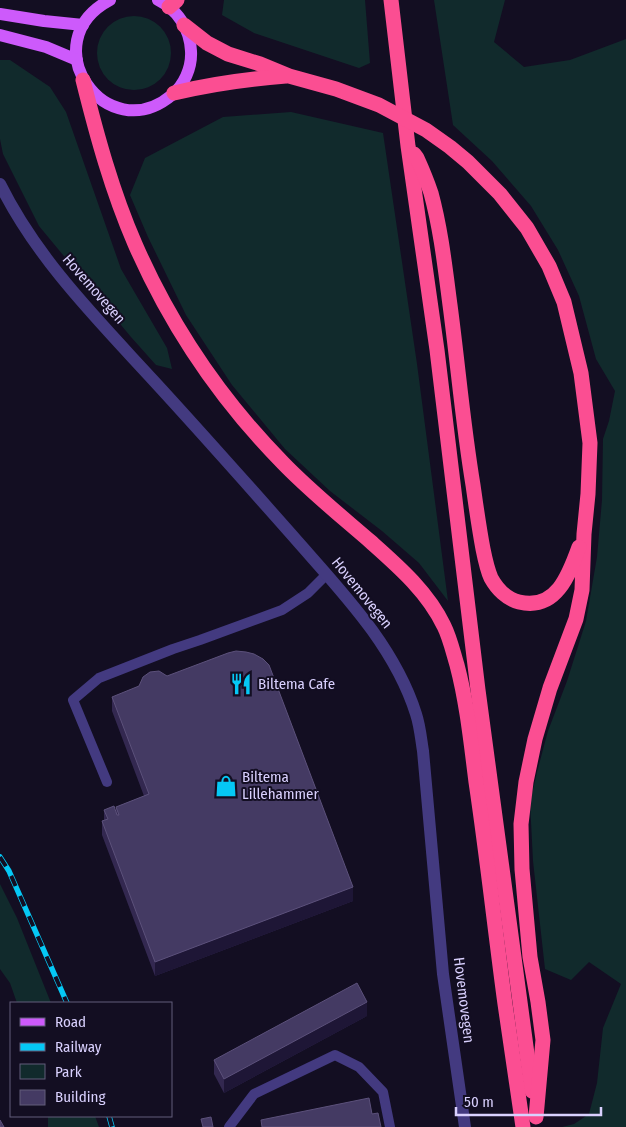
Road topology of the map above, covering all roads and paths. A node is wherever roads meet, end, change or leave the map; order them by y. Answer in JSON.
{"nodes":[{"id":1,"x":98,"y":0,"type":"edge"},
{"id":2,"x":110,"y":0,"type":"edge"},
{"id":3,"x":391,"y":0,"type":"edge"},
{"id":4,"x":168,"y":2,"type":"edge"},
{"id":5,"x":0,"y":14,"type":"edge"},
{"id":6,"x":86,"y":21,"type":"junction"},
{"id":7,"x":184,"y":25,"type":"junction"},
{"id":8,"x":0,"y":35,"type":"edge"},
{"id":9,"x":77,"y":60,"type":"junction"},
{"id":10,"x":288,"y":76,"type":"junction"},
{"id":11,"x":84,"y":80,"type":"junction"},
{"id":12,"x":174,"y":93,"type":"junction"},
{"id":13,"x":408,"y":146,"type":"junction"},
{"id":14,"x":0,"y":184,"type":"edge"},
{"id":15,"x":584,"y":534,"type":"junction"},
{"id":16,"x":327,"y":574,"type":"junction"},
{"id":17,"x":107,"y":782,"type":"dead end"},
{"id":18,"x":537,"y":1122,"type":"edge"},
{"id":19,"x":229,"y":1127,"type":"edge"},
{"id":20,"x":390,"y":1127,"type":"edge"},
{"id":21,"x":465,"y":1127,"type":"edge"},
{"id":22,"x":523,"y":1127,"type":"edge"}],
"edges":[{"from":1,"to":6,"type":"street"},
{"from":2,"to":6,"type":"main road"},
{"from":3,"to":13,"type":"highway"},
{"from":4,"to":7,"type":"main road"},
{"from":5,"to":6,"type":"main road"},
{"from":6,"to":9,"type":"main road"},
{"from":7,"to":10,"type":"highway"},
{"from":7,"to":12,"type":"main road"},
{"from":8,"to":9,"type":"main road"},
{"from":9,"to":11,"type":"main road"},
{"from":10,"to":12,"type":"highway"},
{"from":10,"to":15,"type":"highway"},
{"from":11,"to":12,"type":"main road"},
{"from":11,"to":22,"type":"highway"},
{"from":13,"to":15,"type":"highway"},
{"from":13,"to":18,"type":"highway"},
{"from":14,"to":16,"type":"street","name":"Hovemovegen"},
{"from":15,"to":18,"type":"highway"},
{"from":16,"to":17,"type":"lane"},
{"from":16,"to":21,"type":"street","name":"Hovemovegen"},
{"from":19,"to":20,"type":"lane"}]}
